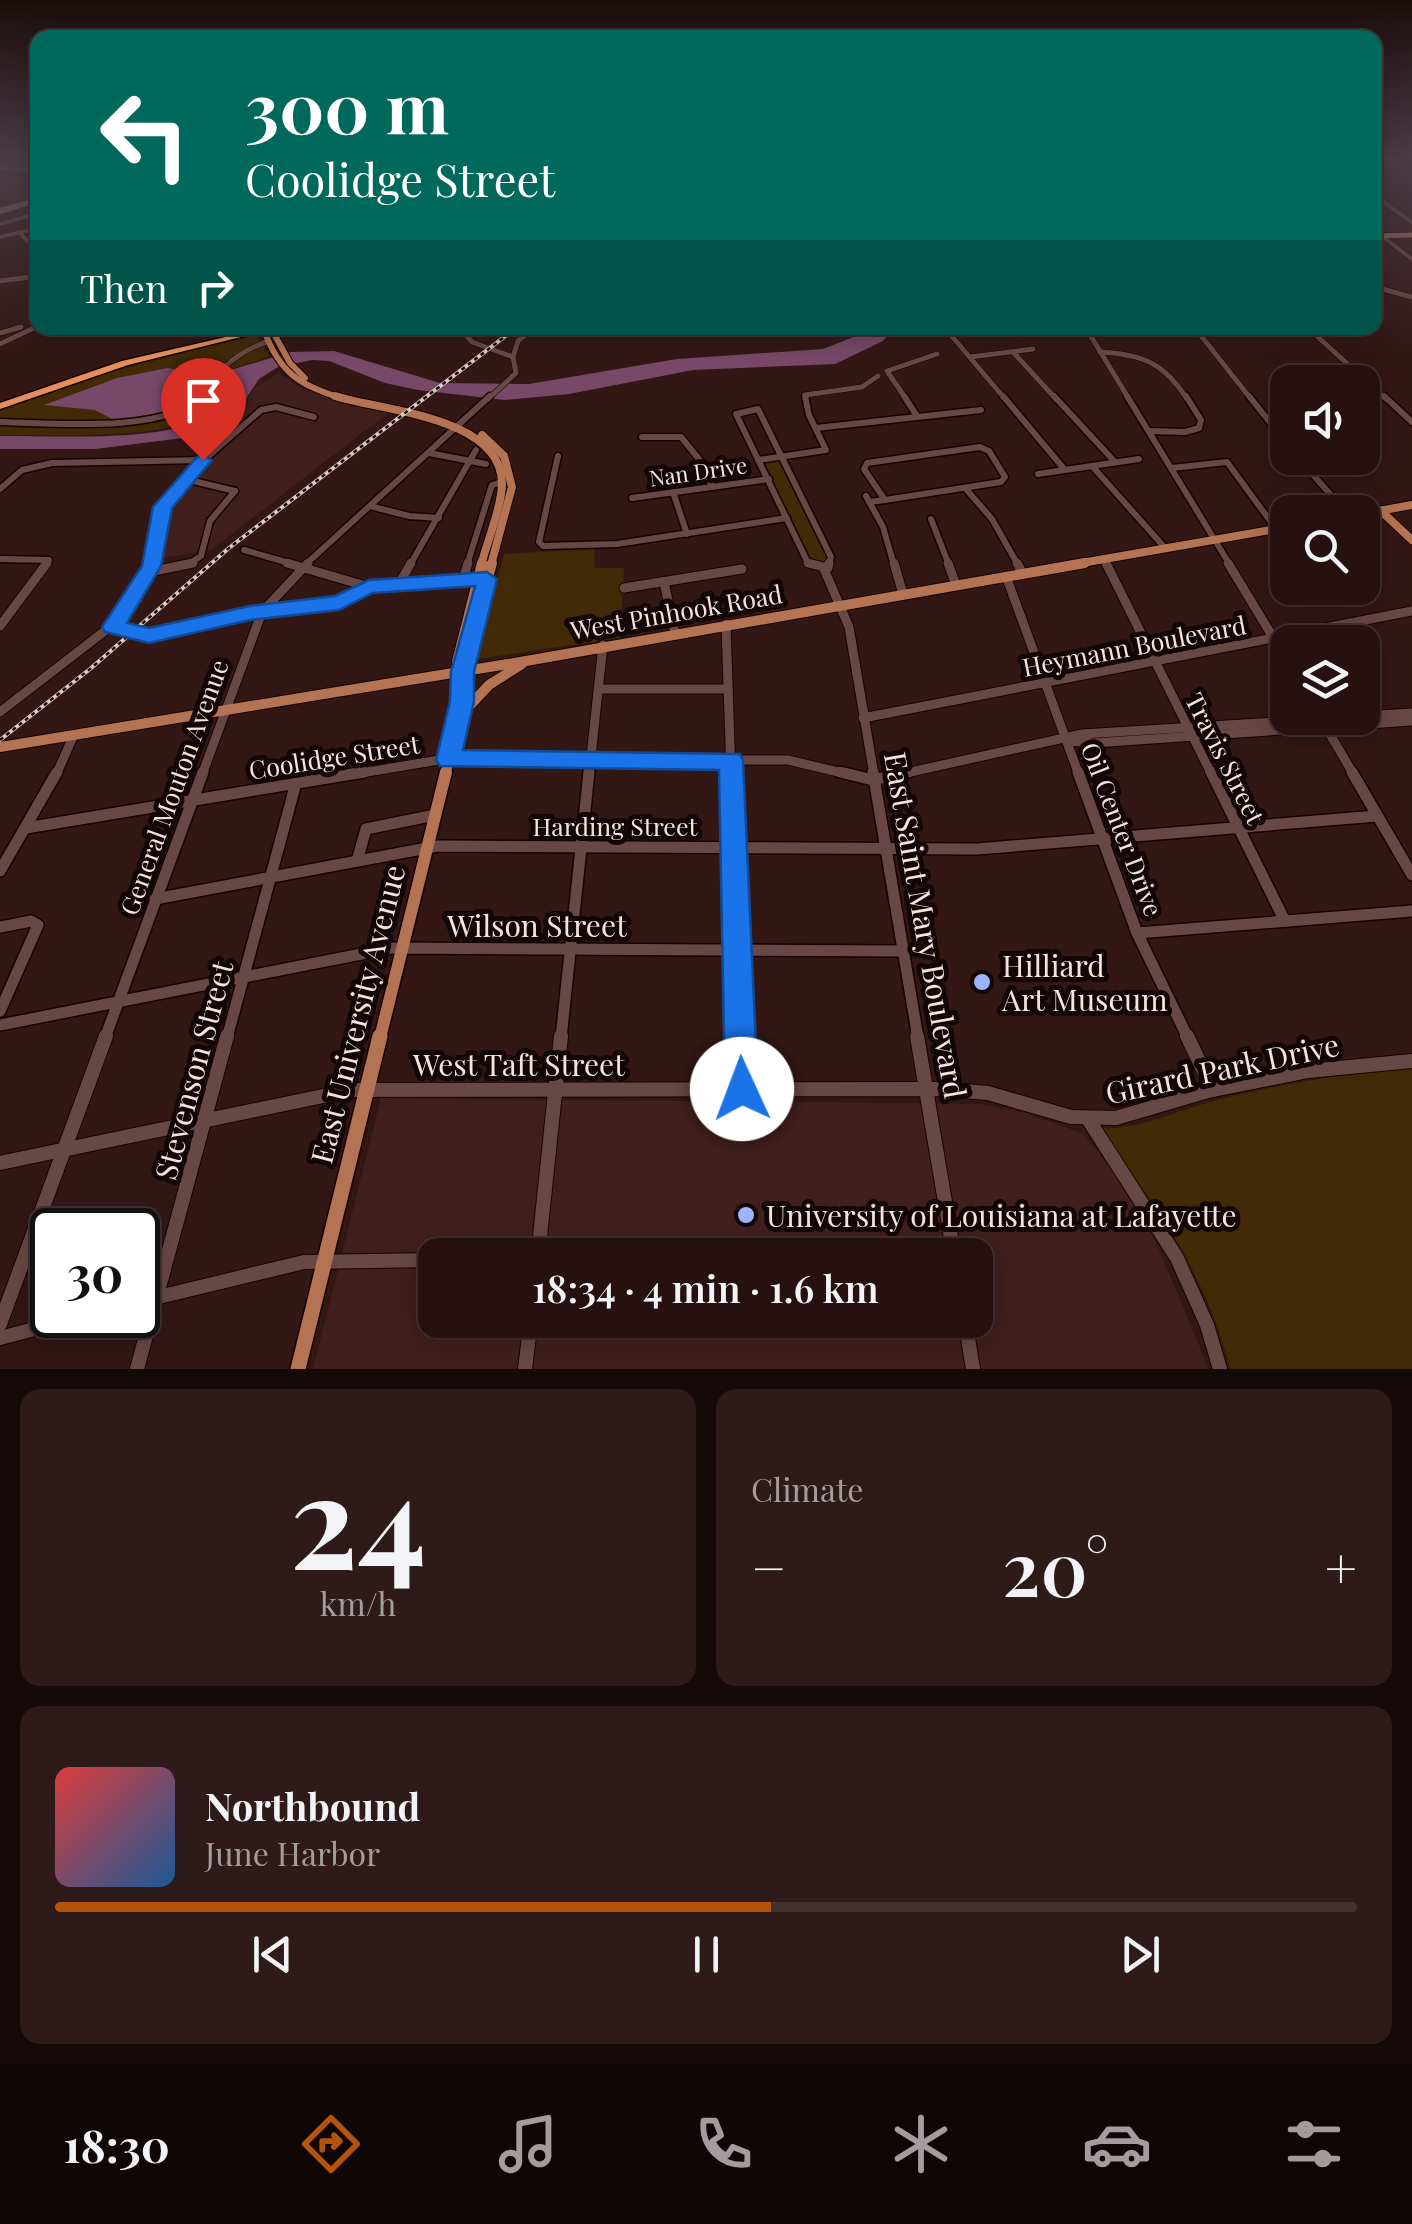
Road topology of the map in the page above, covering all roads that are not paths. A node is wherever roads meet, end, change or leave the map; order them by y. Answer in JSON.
{"nodes":[{"id":1,"x":19,"y":224,"type":"edge"},
{"id":2,"x":30,"y":230,"type":"edge"},
{"id":3,"x":20,"y":232,"type":"junction"},
{"id":4,"x":1382,"y":234,"type":"edge"},
{"id":5,"x":1412,"y":235,"type":"edge"},
{"id":6,"x":0,"y":237,"type":"edge"},
{"id":7,"x":1382,"y":238,"type":"edge"},
{"id":8,"x":30,"y":243,"type":"edge"},
{"id":9,"x":1412,"y":260,"type":"edge"},
{"id":10,"x":30,"y":277,"type":"edge"},
{"id":11,"x":0,"y":281,"type":"edge"},
{"id":12,"x":1382,"y":288,"type":"edge"},
{"id":13,"x":1412,"y":298,"type":"edge"},
{"id":14,"x":30,"y":326,"type":"edge"},
{"id":15,"x":30,"y":328,"type":"edge"},
{"id":16,"x":0,"y":333,"type":"edge"},
{"id":17,"x":217,"y":335,"type":"edge"},
{"id":18,"x":241,"y":335,"type":"edge"},
{"id":19,"x":271,"y":335,"type":"edge"},
{"id":20,"x":273,"y":335,"type":"edge"},
{"id":21,"x":466,"y":335,"type":"edge"},
{"id":22,"x":527,"y":335,"type":"edge"},
{"id":23,"x":950,"y":335,"type":"edge"},
{"id":24,"x":1090,"y":335,"type":"edge"},
{"id":25,"x":1201,"y":335,"type":"edge"},
{"id":26,"x":1316,"y":335,"type":"edge"},
{"id":27,"x":0,"y":344,"type":"edge"},
{"id":28,"x":274,"y":346,"type":"junction"},
{"id":29,"x":515,"y":347,"type":"junction"},
{"id":30,"x":1212,"y":348,"type":"joint"},
{"id":31,"x":1033,"y":349,"type":"dead end"},
{"id":32,"x":501,"y":351,"type":"junction"},
{"id":33,"x":1012,"y":352,"type":"junction"},
{"id":34,"x":1100,"y":352,"type":"junction"},
{"id":35,"x":937,"y":354,"type":"dead end"},
{"id":36,"x":513,"y":357,"type":"junction"},
{"id":37,"x":970,"y":357,"type":"junction"},
{"id":38,"x":878,"y":376,"type":"dead end"},
{"id":39,"x":805,"y":394,"type":"joint"},
{"id":40,"x":0,"y":402,"type":"edge"},
{"id":41,"x":980,"y":410,"type":"dead end"},
{"id":42,"x":917,"y":416,"type":"junction"},
{"id":43,"x":314,"y":417,"type":"dead end"},
{"id":44,"x":1270,"y":421,"type":"edge"},
{"id":45,"x":0,"y":422,"type":"edge"},
{"id":46,"x":1412,"y":422,"type":"edge"},
{"id":47,"x":459,"y":426,"type":"junction"},
{"id":48,"x":816,"y":428,"type":"junction"},
{"id":49,"x":1148,"y":431,"type":"junction"},
{"id":50,"x":642,"y":438,"type":"dead end"},
{"id":51,"x":476,"y":450,"type":"dead end"},
{"id":52,"x":429,"y":453,"type":"junction"},
{"id":53,"x":558,"y":456,"type":"dead end"},
{"id":54,"x":784,"y":456,"type":"junction"},
{"id":55,"x":1139,"y":459,"type":"dead end"},
{"id":56,"x":203,"y":460,"type":"junction"},
{"id":57,"x":757,"y":460,"type":"junction"},
{"id":58,"x":468,"y":461,"type":"junction"},
{"id":59,"x":1116,"y":462,"type":"junction"},
{"id":60,"x":486,"y":464,"type":"dead end"},
{"id":61,"x":1092,"y":466,"type":"junction"},
{"id":62,"x":1172,"y":468,"type":"junction"},
{"id":63,"x":1065,"y":470,"type":"junction"},
{"id":64,"x":1038,"y":474,"type":"dead end"},
{"id":65,"x":1314,"y":475,"type":"edge"},
{"id":66,"x":184,"y":479,"type":"junction"},
{"id":67,"x":768,"y":479,"type":"junction"},
{"id":68,"x":507,"y":481,"type":"junction"},
{"id":69,"x":712,"y":487,"type":"junction"},
{"id":70,"x":0,"y":488,"type":"edge"},
{"id":71,"x":965,"y":488,"type":"junction"},
{"id":72,"x":673,"y":492,"type":"junction"},
{"id":73,"x":1331,"y":495,"type":"edge"},
{"id":74,"x":632,"y":498,"type":"dead end"},
{"id":75,"x":884,"y":500,"type":"junction"},
{"id":76,"x":1412,"y":505,"type":"edge"},
{"id":77,"x":370,"y":506,"type":"junction"},
{"id":78,"x":1381,"y":511,"type":"joint"},
{"id":79,"x":786,"y":517,"type":"junction"},
{"id":80,"x":439,"y":518,"type":"junction"},
{"id":81,"x":931,"y":519,"type":"dead end"},
{"id":82,"x":1270,"y":521,"type":"edge"},
{"id":83,"x":1270,"y":530,"type":"edge"},
{"id":84,"x":686,"y":532,"type":"junction"},
{"id":85,"x":1216,"y":540,"type":"junction"},
{"id":86,"x":1412,"y":540,"type":"edge"},
{"id":87,"x":1166,"y":548,"type":"junction"},
{"id":88,"x":244,"y":550,"type":"dead end"},
{"id":89,"x":0,"y":559,"type":"edge"},
{"id":90,"x":1104,"y":559,"type":"junction"},
{"id":91,"x":302,"y":568,"type":"junction"},
{"id":92,"x":742,"y":569,"type":"dead end"},
{"id":93,"x":824,"y":569,"type":"junction"},
{"id":94,"x":149,"y":572,"type":"junction"},
{"id":95,"x":1024,"y":574,"type":"junction"},
{"id":96,"x":1006,"y":576,"type":"junction"},
{"id":97,"x":463,"y":579,"type":"junction"},
{"id":98,"x":482,"y":579,"type":"junction"},
{"id":99,"x":664,"y":582,"type":"junction"},
{"id":100,"x":398,"y":584,"type":"junction"},
{"id":101,"x":956,"y":585,"type":"junction"},
{"id":102,"x":369,"y":587,"type":"junction"},
{"id":103,"x":624,"y":588,"type":"dead end"},
{"id":104,"x":903,"y":594,"type":"junction"},
{"id":105,"x":842,"y":604,"type":"junction"},
{"id":106,"x":1412,"y":611,"type":"edge"},
{"id":107,"x":262,"y":612,"type":"junction"},
{"id":108,"x":726,"y":624,"type":"junction"},
{"id":109,"x":1340,"y":625,"type":"edge"},
{"id":110,"x":0,"y":626,"type":"edge"},
{"id":111,"x":112,"y":627,"type":"junction"},
{"id":112,"x":674,"y":633,"type":"junction"},
{"id":113,"x":1270,"y":633,"type":"edge"},
{"id":114,"x":1270,"y":639,"type":"edge"},
{"id":115,"x":604,"y":645,"type":"junction"},
{"id":116,"x":526,"y":661,"type":"junction"},
{"id":117,"x":1154,"y":661,"type":"junction"},
{"id":118,"x":462,"y":672,"type":"junction"},
{"id":119,"x":1044,"y":683,"type":"junction"},
{"id":120,"x":599,"y":688,"type":"junction"},
{"id":121,"x":728,"y":689,"type":"junction"},
{"id":122,"x":226,"y":710,"type":"junction"},
{"id":123,"x":0,"y":712,"type":"edge"},
{"id":124,"x":1412,"y":713,"type":"edge"},
{"id":125,"x":1380,"y":715,"type":"edge"},
{"id":126,"x":458,"y":718,"type":"junction"},
{"id":127,"x":863,"y":718,"type":"junction"},
{"id":128,"x":1380,"y":721,"type":"edge"},
{"id":129,"x":1412,"y":721,"type":"edge"},
{"id":130,"x":1270,"y":725,"type":"edge"},
{"id":131,"x":1190,"y":732,"type":"junction"},
{"id":132,"x":1330,"y":735,"type":"edge"},
{"id":133,"x":73,"y":737,"type":"junction"},
{"id":134,"x":1066,"y":740,"type":"junction"},
{"id":135,"x":0,"y":746,"type":"edge"},
{"id":136,"x":448,"y":760,"type":"junction"},
{"id":137,"x":590,"y":760,"type":"junction"},
{"id":138,"x":731,"y":760,"type":"junction"},
{"id":139,"x":873,"y":780,"type":"junction"},
{"id":140,"x":296,"y":783,"type":"junction"},
{"id":141,"x":191,"y":800,"type":"junction"},
{"id":142,"x":435,"y":815,"type":"junction"},
{"id":143,"x":1377,"y":816,"type":"junction"},
{"id":144,"x":1238,"y":826,"type":"junction"},
{"id":145,"x":26,"y":828,"type":"junction"},
{"id":146,"x":1101,"y":837,"type":"junction"},
{"id":147,"x":582,"y":847,"type":"junction"},
{"id":148,"x":427,"y":848,"type":"junction"},
{"id":149,"x":733,"y":848,"type":"junction"},
{"id":150,"x":885,"y":848,"type":"junction"},
{"id":151,"x":358,"y":861,"type":"junction"},
{"id":152,"x":0,"y":871,"type":"edge"},
{"id":153,"x":1412,"y":875,"type":"edge"},
{"id":154,"x":271,"y":877,"type":"junction"},
{"id":155,"x":156,"y":899,"type":"junction"},
{"id":156,"x":1412,"y":912,"type":"edge"},
{"id":157,"x":1285,"y":921,"type":"junction"},
{"id":158,"x":0,"y":927,"type":"edge"},
{"id":159,"x":1138,"y":933,"type":"junction"},
{"id":160,"x":402,"y":949,"type":"junction"},
{"id":161,"x":572,"y":950,"type":"junction"},
{"id":162,"x":737,"y":950,"type":"junction"},
{"id":163,"x":902,"y":951,"type":"junction"},
{"id":164,"x":244,"y":978,"type":"junction"},
{"id":165,"x":117,"y":1002,"type":"junction"},
{"id":166,"x":0,"y":1011,"type":"edge"},
{"id":167,"x":0,"y":1026,"type":"edge"},
{"id":168,"x":1412,"y":1061,"type":"edge"},
{"id":169,"x":556,"y":1088,"type":"junction"},
{"id":170,"x":926,"y":1088,"type":"junction"},
{"id":171,"x":742,"y":1089,"type":"junction"},
{"id":172,"x":367,"y":1090,"type":"junction"},
{"id":173,"x":1213,"y":1090,"type":"junction"},
{"id":174,"x":205,"y":1119,"type":"junction"},
{"id":175,"x":1088,"y":1119,"type":"junction"},
{"id":176,"x":64,"y":1150,"type":"junction"},
{"id":177,"x":0,"y":1163,"type":"edge"},
{"id":178,"x":540,"y":1238,"type":"edge"},
{"id":179,"x":951,"y":1238,"type":"edge"},
{"id":180,"x":418,"y":1260,"type":"edge"},
{"id":181,"x":325,"y":1261,"type":"junction"},
{"id":182,"x":160,"y":1283,"type":"edge"},
{"id":183,"x":160,"y":1297,"type":"edge"},
{"id":184,"x":0,"y":1324,"type":"edge"},
{"id":185,"x":30,"y":1330,"type":"edge"},
{"id":186,"x":0,"y":1338,"type":"edge"},
{"id":187,"x":145,"y":1338,"type":"edge"},
{"id":188,"x":529,"y":1338,"type":"edge"},
{"id":189,"x":968,"y":1338,"type":"edge"},
{"id":190,"x":137,"y":1369,"type":"edge"},
{"id":191,"x":298,"y":1369,"type":"edge"},
{"id":192,"x":526,"y":1369,"type":"edge"},
{"id":193,"x":973,"y":1369,"type":"edge"},
{"id":194,"x":1220,"y":1369,"type":"edge"}],
"edges":[{"from":1,"to":3,"type":"street"},
{"from":2,"to":3,"type":"street"},
{"from":3,"to":6,"type":"street"},
{"from":3,"to":8,"type":"street"},
{"from":4,"to":5,"type":"main road"},
{"from":7,"to":9,"type":"street"},
{"from":10,"to":11,"type":"street"},
{"from":12,"to":13,"type":"street"},
{"from":14,"to":16,"type":"street"},
{"from":15,"to":27,"type":"street"},
{"from":17,"to":40,"type":"highway"},
{"from":18,"to":40,"type":"highway"},
{"from":19,"to":28,"type":"main road"},
{"from":20,"to":28,"type":"main road"},
{"from":21,"to":32,"type":"street"},
{"from":22,"to":29,"type":"street"},
{"from":23,"to":37,"type":"street"},
{"from":24,"to":34,"type":"street"},
{"from":25,"to":30,"type":"street"},
{"from":26,"to":46,"type":"street"},
{"from":28,"to":45,"type":"street"},
{"from":28,"to":47,"type":"main road"},
{"from":29,"to":32,"type":"street"},
{"from":29,"to":36,"type":"street","name":"General Mouton Avenue"},
{"from":30,"to":44,"type":"street"},
{"from":31,"to":33,"type":"street"},
{"from":32,"to":36,"type":"street"},
{"from":33,"to":37,"type":"street"},
{"from":33,"to":59,"type":"street"},
{"from":34,"to":49,"type":"street"},
{"from":34,"to":49,"type":"street"},
{"from":35,"to":42,"type":"street"},
{"from":36,"to":47,"type":"street","name":"General Mouton Avenue"},
{"from":37,"to":63,"type":"street"},
{"from":38,"to":39,"type":"street"},
{"from":39,"to":48,"type":"street"},
{"from":41,"to":42,"type":"street"},
{"from":42,"to":48,"type":"street"},
{"from":43,"to":56,"type":"street"},
{"from":47,"to":52,"type":"street","name":"General Mouton Avenue"},
{"from":47,"to":68,"type":"main road"},
{"from":48,"to":54,"type":"street"},
{"from":49,"to":62,"type":"street"},
{"from":50,"to":69,"type":"street"},
{"from":51,"to":58,"type":"street"},
{"from":52,"to":58,"type":"street"},
{"from":52,"to":77,"type":"street","name":"General Mouton Avenue"},
{"from":53,"to":84,"type":"street"},
{"from":54,"to":57,"type":"street"},
{"from":54,"to":57,"type":"street"},
{"from":54,"to":93,"type":"street"},
{"from":55,"to":59,"type":"street"},
{"from":56,"to":66,"type":"street"},
{"from":56,"to":70,"type":"street"},
{"from":57,"to":67,"type":"street"},
{"from":58,"to":60,"type":"street"},
{"from":58,"to":80,"type":"street"},
{"from":59,"to":61,"type":"street"},
{"from":61,"to":63,"type":"street"},
{"from":61,"to":87,"type":"street"},
{"from":62,"to":82,"type":"street"},
{"from":62,"to":85,"type":"street"},
{"from":63,"to":64,"type":"street"},
{"from":65,"to":73,"type":"street"},
{"from":66,"to":94,"type":"street"},
{"from":66,"to":94,"type":"street"},
{"from":67,"to":69,"type":"street","name":"Nan Drive"},
{"from":67,"to":79,"type":"street"},
{"from":68,"to":97,"type":"street"},
{"from":68,"to":98,"type":"main road","name":"East University Avenue"},
{"from":69,"to":72,"type":"street","name":"Nan Drive"},
{"from":71,"to":75,"type":"street"},
{"from":71,"to":75,"type":"street"},
{"from":71,"to":95,"type":"street"},
{"from":72,"to":74,"type":"street","name":"Nan Drive"},
{"from":72,"to":84,"type":"street"},
{"from":75,"to":104,"type":"street"},
{"from":76,"to":78,"type":"main road"},
{"from":77,"to":80,"type":"street"},
{"from":77,"to":91,"type":"street","name":"General Mouton Avenue"},
{"from":78,"to":86,"type":"main road"},
{"from":79,"to":84,"type":"street"},
{"from":79,"to":93,"type":"street"},
{"from":80,"to":100,"type":"street"},
{"from":81,"to":101,"type":"street"},
{"from":83,"to":85,"type":"main road","name":"West Pinhook Road"},
{"from":85,"to":87,"type":"main road","name":"West Pinhook Road"},
{"from":85,"to":113,"type":"street"},
{"from":87,"to":90,"type":"main road","name":"West Pinhook Road"},
{"from":88,"to":91,"type":"street"},
{"from":89,"to":110,"type":"street"},
{"from":90,"to":95,"type":"main road","name":"West Pinhook Road"},
{"from":90,"to":117,"type":"street","name":"Travis Street"},
{"from":91,"to":102,"type":"street"},
{"from":91,"to":107,"type":"street","name":"General Mouton Avenue"},
{"from":92,"to":99,"type":"street"},
{"from":93,"to":105,"type":"street","name":"East Saint Mary Boulevard"},
{"from":94,"to":111,"type":"street"},
{"from":95,"to":96,"type":"main road","name":"West Pinhook Road"},
{"from":96,"to":101,"type":"main road","name":"West Pinhook Road"},
{"from":96,"to":119,"type":"street","name":"Oil Center Drive"},
{"from":97,"to":98,"type":"street"},
{"from":97,"to":100,"type":"street"},
{"from":98,"to":118,"type":"main road","name":"East University Avenue"},
{"from":99,"to":103,"type":"street"},
{"from":99,"to":112,"type":"street"},
{"from":100,"to":102,"type":"street"},
{"from":101,"to":104,"type":"main road","name":"West Pinhook Road"},
{"from":102,"to":107,"type":"street"},
{"from":104,"to":105,"type":"main road","name":"West Pinhook Road"},
{"from":105,"to":108,"type":"main road","name":"West Pinhook Road"},
{"from":105,"to":127,"type":"street","name":"East Saint Mary Boulevard"},
{"from":106,"to":109,"type":"street","name":"Heymann Boulevard"},
{"from":107,"to":111,"type":"street"},
{"from":107,"to":122,"type":"street","name":"General Mouton Avenue"},
{"from":108,"to":112,"type":"main road","name":"West Pinhook Road"},
{"from":108,"to":121,"type":"street"},
{"from":111,"to":123,"type":"street"},
{"from":112,"to":115,"type":"main road","name":"West Pinhook Road"},
{"from":114,"to":117,"type":"street","name":"Heymann Boulevard"},
{"from":115,"to":116,"type":"main road","name":"West Pinhook Road"},
{"from":115,"to":120,"type":"street"},
{"from":116,"to":118,"type":"main road","name":"West Pinhook Road"},
{"from":116,"to":126,"type":"main road"},
{"from":117,"to":119,"type":"street","name":"Heymann Boulevard"},
{"from":117,"to":131,"type":"street","name":"Travis Street"},
{"from":118,"to":122,"type":"main road","name":"West Pinhook Road"},
{"from":118,"to":126,"type":"main road","name":"East University Avenue"},
{"from":119,"to":127,"type":"street","name":"Heymann Boulevard"},
{"from":119,"to":134,"type":"street","name":"Oil Center Drive"},
{"from":120,"to":121,"type":"street"},
{"from":120,"to":137,"type":"street"},
{"from":121,"to":138,"type":"street"},
{"from":122,"to":133,"type":"main road","name":"West Pinhook Road"},
{"from":122,"to":141,"type":"street","name":"General Mouton Avenue"},
{"from":124,"to":125,"type":"street"},
{"from":126,"to":136,"type":"main road","name":"East University Avenue"},
{"from":127,"to":139,"type":"street","name":"East Saint Mary Boulevard"},
{"from":128,"to":129,"type":"street","name":"Coolidge Street"},
{"from":130,"to":131,"type":"street","name":"Coolidge Street"},
{"from":131,"to":134,"type":"street","name":"Coolidge Street"},
{"from":131,"to":144,"type":"street","name":"Travis Street"},
{"from":132,"to":143,"type":"street"},
{"from":133,"to":135,"type":"main road","name":"West Pinhook Road"},
{"from":133,"to":145,"type":"street"},
{"from":134,"to":139,"type":"street","name":"Coolidge Street"},
{"from":134,"to":146,"type":"street","name":"Oil Center Drive"},
{"from":136,"to":137,"type":"street","name":"Coolidge Street"},
{"from":136,"to":140,"type":"street","name":"Coolidge Street"},
{"from":136,"to":142,"type":"main road","name":"East University Avenue"},
{"from":137,"to":138,"type":"street","name":"Coolidge Street"},
{"from":137,"to":147,"type":"street"},
{"from":138,"to":139,"type":"street","name":"Coolidge Street"},
{"from":138,"to":149,"type":"street"},
{"from":139,"to":150,"type":"street","name":"East Saint Mary Boulevard"},
{"from":140,"to":141,"type":"street","name":"Coolidge Street"},
{"from":140,"to":154,"type":"street","name":"Stevenson Street"},
{"from":141,"to":145,"type":"street","name":"Coolidge Street"},
{"from":141,"to":155,"type":"street","name":"General Mouton Avenue"},
{"from":142,"to":148,"type":"main road","name":"East University Avenue"},
{"from":142,"to":151,"type":"street"},
{"from":143,"to":144,"type":"street","name":"Harding Street"},
{"from":143,"to":153,"type":"street"},
{"from":144,"to":146,"type":"street","name":"Harding Street"},
{"from":144,"to":157,"type":"street","name":"Travis Street"},
{"from":145,"to":152,"type":"street"},
{"from":146,"to":150,"type":"street","name":"Harding Street"},
{"from":146,"to":159,"type":"street","name":"Oil Center Drive"},
{"from":147,"to":148,"type":"street","name":"Harding Street"},
{"from":147,"to":149,"type":"street","name":"Harding Street"},
{"from":147,"to":161,"type":"street"},
{"from":148,"to":151,"type":"street","name":"Harding Street"},
{"from":148,"to":160,"type":"main road","name":"East University Avenue"},
{"from":149,"to":150,"type":"street","name":"Harding Street"},
{"from":149,"to":162,"type":"street"},
{"from":150,"to":163,"type":"street","name":"East Saint Mary Boulevard"},
{"from":151,"to":154,"type":"street","name":"Harding Street"},
{"from":154,"to":155,"type":"street","name":"Harding Street"},
{"from":154,"to":164,"type":"street","name":"Stevenson Street"},
{"from":155,"to":165,"type":"street","name":"General Mouton Avenue"},
{"from":156,"to":157,"type":"street"},
{"from":157,"to":159,"type":"street"},
{"from":158,"to":166,"type":"street"},
{"from":159,"to":173,"type":"street","name":"Oil Center Drive"},
{"from":160,"to":161,"type":"street","name":"Wilson Street"},
{"from":160,"to":164,"type":"street","name":"Wilson Street"},
{"from":160,"to":172,"type":"main road","name":"East University Avenue"},
{"from":161,"to":162,"type":"street","name":"Wilson Street"},
{"from":161,"to":169,"type":"street"},
{"from":162,"to":163,"type":"street","name":"Wilson Street"},
{"from":162,"to":171,"type":"street"},
{"from":163,"to":170,"type":"street","name":"East Saint Mary Boulevard"},
{"from":164,"to":165,"type":"street","name":"Wilson Street"},
{"from":164,"to":174,"type":"street","name":"Stevenson Street"},
{"from":165,"to":167,"type":"street","name":"Wilson Street"},
{"from":165,"to":176,"type":"street","name":"General Mouton Avenue"},
{"from":168,"to":173,"type":"street","name":"Girard Park Drive"},
{"from":169,"to":171,"type":"street","name":"West Taft Street"},
{"from":169,"to":172,"type":"street","name":"West Taft Street"},
{"from":169,"to":178,"type":"street"},
{"from":170,"to":171,"type":"street","name":"West Taft Street"},
{"from":170,"to":175,"type":"street","name":"Girard Park Drive"},
{"from":170,"to":179,"type":"street","name":"East Saint Mary Boulevard"},
{"from":172,"to":174,"type":"street","name":"West Taft Street"},
{"from":172,"to":181,"type":"main road","name":"East University Avenue"},
{"from":173,"to":175,"type":"street","name":"Girard Park Drive"},
{"from":174,"to":176,"type":"street","name":"West Taft Street"},
{"from":174,"to":182,"type":"street","name":"Stevenson Street"},
{"from":175,"to":194,"type":"street"},
{"from":176,"to":177,"type":"street","name":"West Taft Street"},
{"from":176,"to":184,"type":"street","name":"General Mouton Avenue"},
{"from":180,"to":181,"type":"street"},
{"from":181,"to":183,"type":"street"},
{"from":181,"to":191,"type":"main road","name":"East University Avenue"},
{"from":185,"to":186,"type":"street"},
{"from":187,"to":190,"type":"street","name":"Stevenson Street"},
{"from":188,"to":192,"type":"street"},
{"from":189,"to":193,"type":"street"}]}
